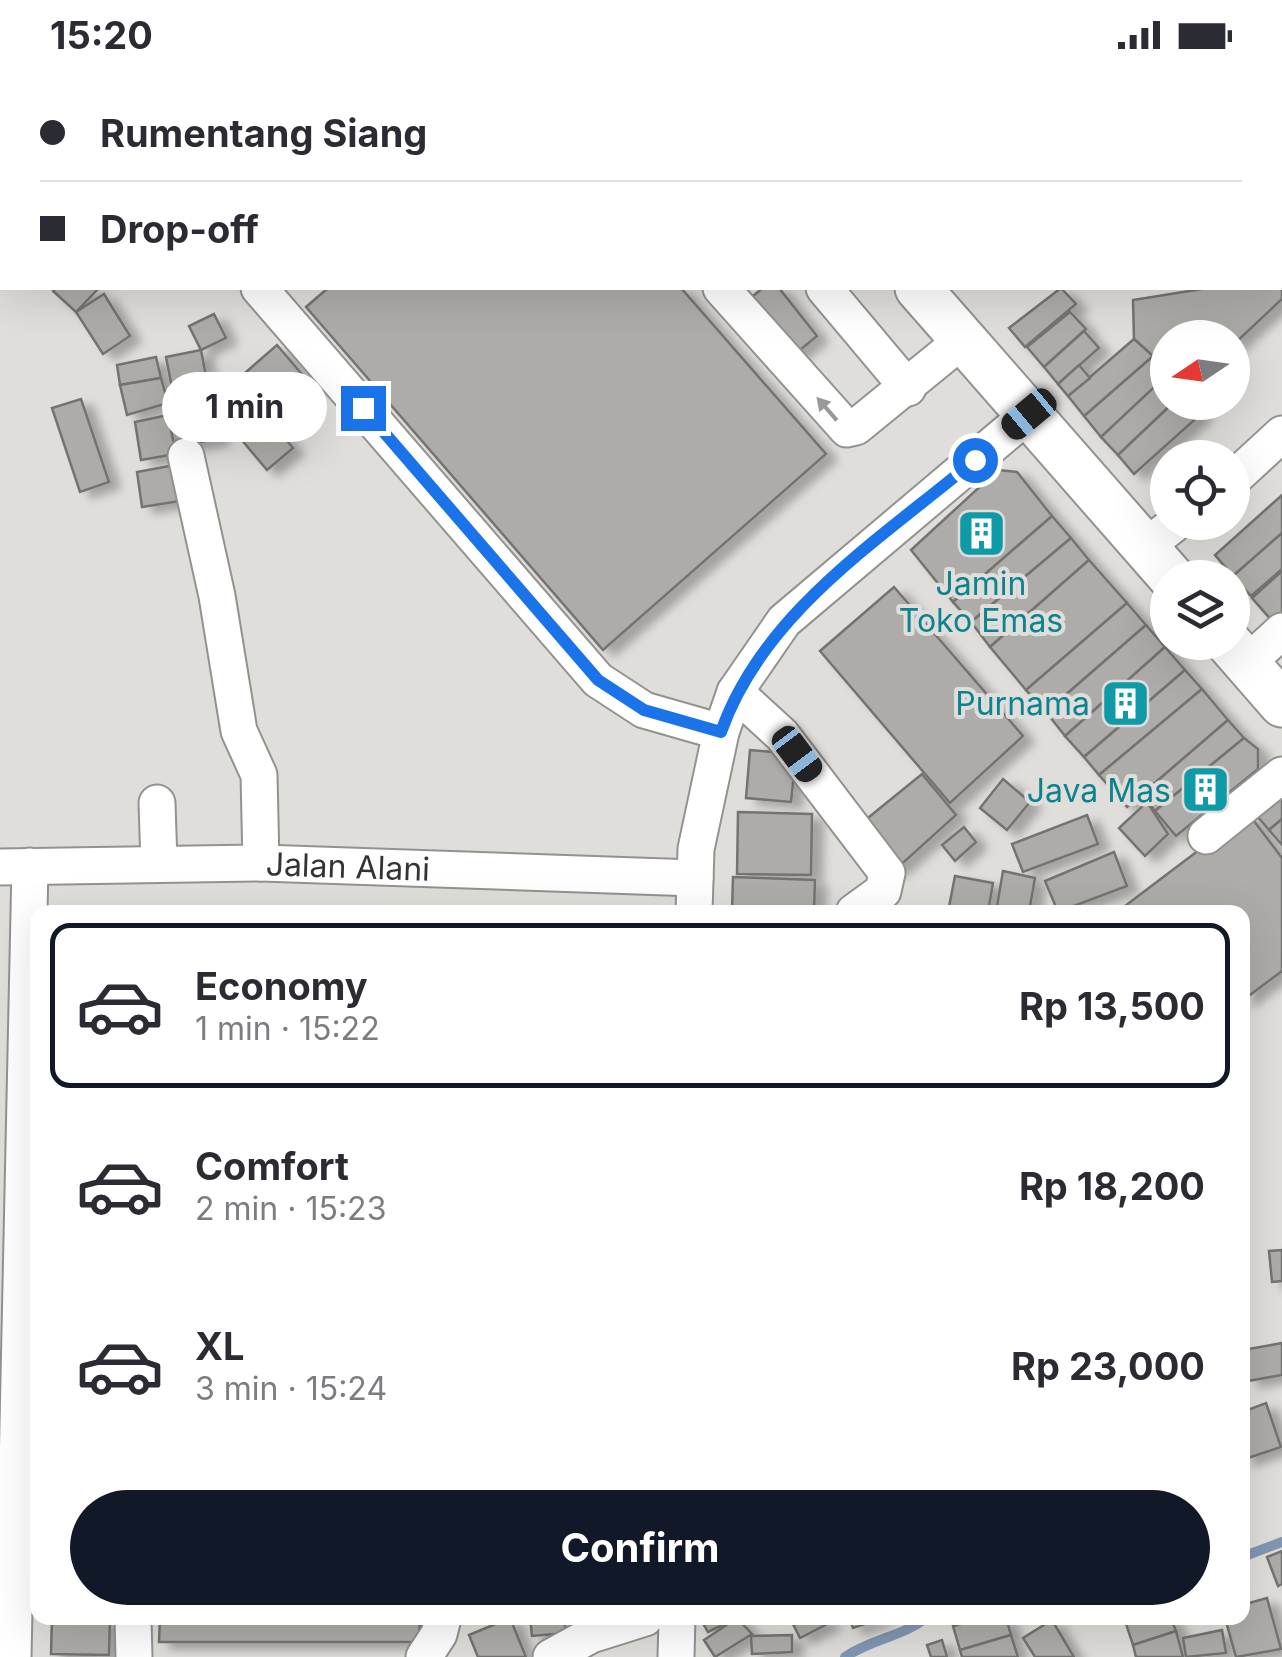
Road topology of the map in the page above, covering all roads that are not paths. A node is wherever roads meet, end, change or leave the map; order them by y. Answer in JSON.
{"nodes":[{"id":1,"x":261,"y":290,"type":"edge"},
{"id":2,"x":723,"y":290,"type":"edge"},
{"id":3,"x":826,"y":290,"type":"edge"},
{"id":4,"x":920,"y":290,"type":"edge"},
{"id":5,"x":964,"y":340,"type":"junction"},
{"id":6,"x":908,"y":388,"type":"junction"},
{"id":7,"x":1029,"y":414,"type":"junction"},
{"id":8,"x":1282,"y":434,"type":"edge"},
{"id":9,"x":186,"y":456,"type":"dead end"},
{"id":10,"x":1250,"y":463,"type":"edge"},
{"id":11,"x":1164,"y":549,"type":"edge"},
{"id":12,"x":1282,"y":631,"type":"edge"},
{"id":13,"x":1250,"y":647,"type":"edge"},
{"id":14,"x":1243,"y":660,"type":"edge"},
{"id":15,"x":734,"y":692,"type":"junction"},
{"id":16,"x":1282,"y":704,"type":"edge"},
{"id":17,"x":721,"y":732,"type":"junction"},
{"id":18,"x":1282,"y":775,"type":"edge"},
{"id":19,"x":156,"y":804,"type":"dead end"},
{"id":20,"x":1206,"y":836,"type":"dead end"},
{"id":21,"x":261,"y":863,"type":"junction"},
{"id":22,"x":159,"y":864,"type":"junction"},
{"id":23,"x":15,"y":866,"type":"edge"},
{"id":24,"x":694,"y":895,"type":"edge"},
{"id":25,"x":864,"y":905,"type":"edge"},
{"id":26,"x":133,"y":1625,"type":"edge"},
{"id":27,"x":441,"y":1625,"type":"edge"},
{"id":28,"x":624,"y":1625,"type":"edge"},
{"id":29,"x":677,"y":1625,"type":"edge"},
{"id":30,"x":14,"y":1657,"type":"edge"},
{"id":31,"x":134,"y":1657,"type":"edge"},
{"id":32,"x":424,"y":1657,"type":"edge"},
{"id":33,"x":551,"y":1657,"type":"edge"},
{"id":34,"x":676,"y":1657,"type":"edge"}],
"edges":[{"from":1,"to":17,"type":"street"},
{"from":6,"to":2,"type":"street","one_way":true},
{"from":3,"to":6,"type":"street"},
{"from":4,"to":5,"type":"main road"},
{"from":5,"to":6,"type":"street"},
{"from":5,"to":7,"type":"main road"},
{"from":7,"to":11,"type":"main road"},
{"from":7,"to":15,"type":"street"},
{"from":8,"to":10,"type":"street"},
{"from":9,"to":21,"type":"street"},
{"from":12,"to":13,"type":"street"},
{"from":14,"to":16,"type":"main road"},
{"from":15,"to":17,"type":"street"},
{"from":15,"to":25,"type":"street"},
{"from":17,"to":24,"type":"street"},
{"from":18,"to":20,"type":"street"},
{"from":19,"to":22,"type":"street"},
{"from":21,"to":22,"type":"street","name":"Jalan Alani"},
{"from":21,"to":24,"type":"street","name":"Jalan Alani"},
{"from":22,"to":23,"type":"street","name":"Jalan Alani"},
{"from":23,"to":30,"type":"street"},
{"from":26,"to":31,"type":"street"},
{"from":27,"to":32,"type":"street"},
{"from":28,"to":33,"type":"street"},
{"from":29,"to":34,"type":"street"}]}
